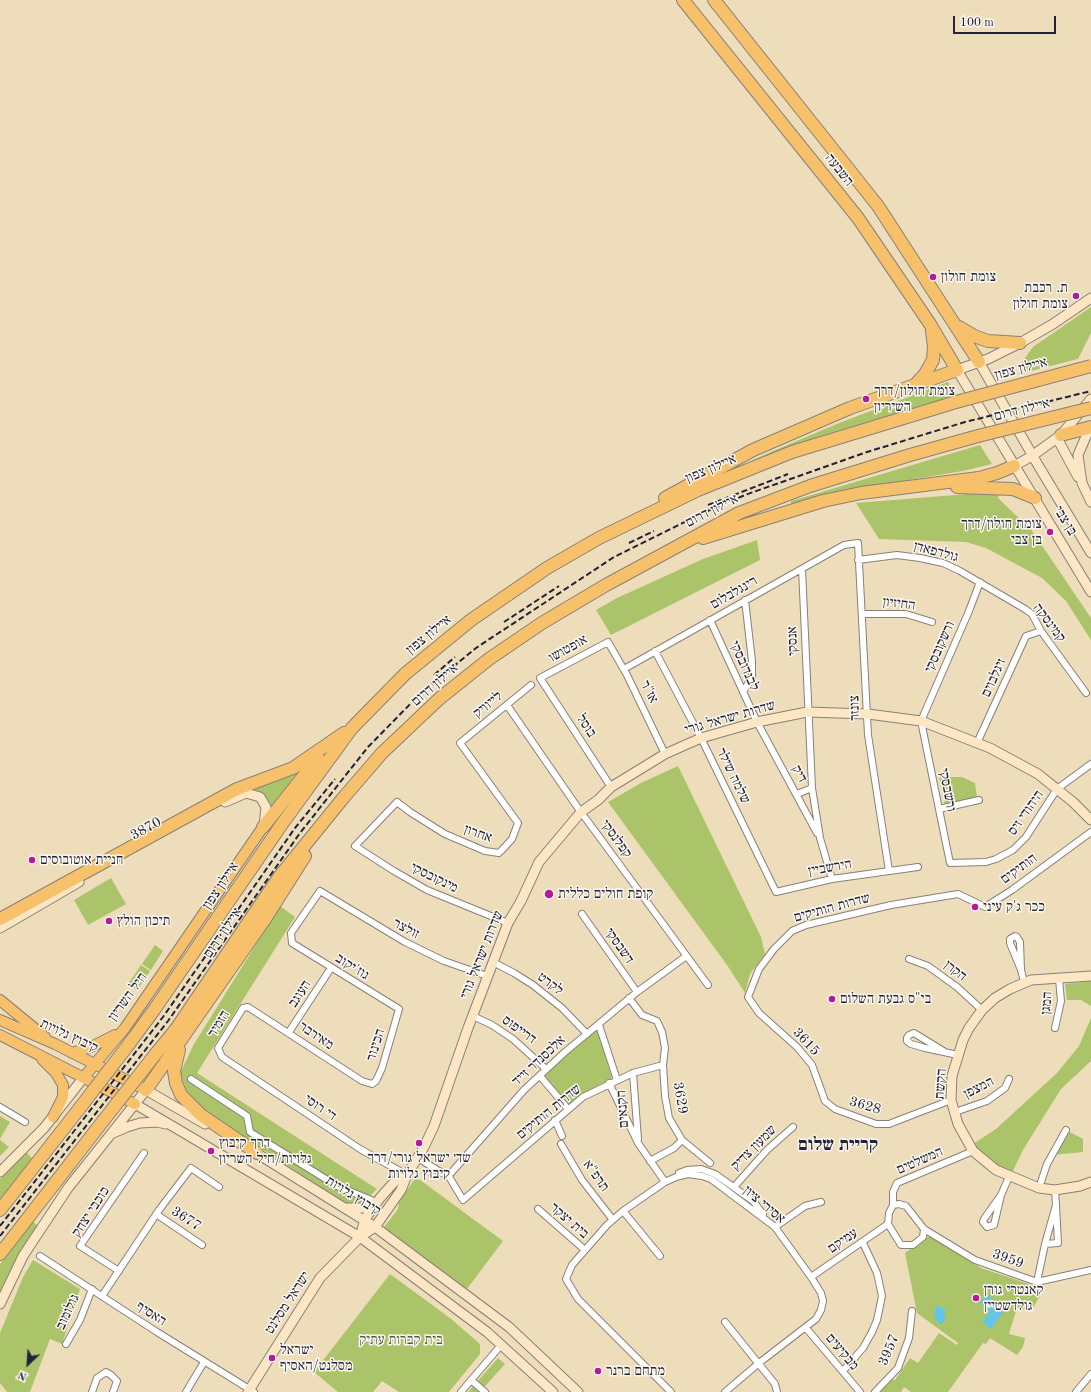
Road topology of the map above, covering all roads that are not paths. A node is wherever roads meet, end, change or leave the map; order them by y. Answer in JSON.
{"nodes":[{"id":1,"x":683,"y":0,"type":"edge"},
{"id":2,"x":714,"y":0,"type":"edge"},
{"id":3,"x":1091,"y":298,"type":"edge"},
{"id":4,"x":930,"y":324,"type":"junction"},
{"id":5,"x":957,"y":325,"type":"junction"},
{"id":6,"x":1020,"y":343,"type":"junction"},
{"id":7,"x":980,"y":362,"type":"junction"},
{"id":8,"x":1091,"y":366,"type":"edge"},
{"id":9,"x":957,"y":370,"type":"junction"},
{"id":10,"x":912,"y":387,"type":"junction"},
{"id":11,"x":1091,"y":399,"type":"edge"},
{"id":12,"x":1091,"y":408,"type":"edge"},
{"id":13,"x":1091,"y":427,"type":"edge"},
{"id":14,"x":1059,"y":437,"type":"junction"},
{"id":15,"x":1032,"y":456,"type":"junction"},
{"id":16,"x":1014,"y":466,"type":"junction"},
{"id":17,"x":1082,"y":483,"type":"junction"},
{"id":18,"x":912,"y":487,"type":"junction"},
{"id":19,"x":1035,"y":498,"type":"junction"},
{"id":20,"x":1091,"y":502,"type":"edge"},
{"id":21,"x":599,"y":538,"type":"junction"},
{"id":22,"x":858,"y":543,"type":"joint"},
{"id":23,"x":677,"y":546,"type":"junction"},
{"id":24,"x":1091,"y":553,"type":"edge"},
{"id":25,"x":858,"y":560,"type":"junction"},
{"id":26,"x":802,"y":569,"type":"junction"},
{"id":27,"x":980,"y":582,"type":"junction"},
{"id":28,"x":1091,"y":592,"type":"edge"},
{"id":29,"x":745,"y":600,"type":"junction"},
{"id":30,"x":863,"y":614,"type":"junction"},
{"id":31,"x":710,"y":620,"type":"junction"},
{"id":32,"x":932,"y":622,"type":"dead end"},
{"id":33,"x":1041,"y":631,"type":"junction"},
{"id":34,"x":608,"y":642,"type":"joint"},
{"id":35,"x":655,"y":650,"type":"junction"},
{"id":36,"x":624,"y":669,"type":"junction"},
{"id":37,"x":540,"y":678,"type":"joint"},
{"id":38,"x":531,"y":685,"type":"dead end"},
{"id":39,"x":742,"y":692,"type":"junction"},
{"id":40,"x":1086,"y":693,"type":"dead end"},
{"id":41,"x":507,"y":705,"type":"junction"},
{"id":42,"x":807,"y":712,"type":"junction"},
{"id":43,"x":868,"y":714,"type":"junction"},
{"id":44,"x":921,"y":721,"type":"junction"},
{"id":45,"x":757,"y":722,"type":"junction"},
{"id":46,"x":352,"y":728,"type":"junction"},
{"id":47,"x":701,"y":738,"type":"junction"},
{"id":48,"x":460,"y":743,"type":"joint"},
{"id":49,"x":977,"y":743,"type":"junction"},
{"id":50,"x":665,"y":754,"type":"junction"},
{"id":51,"x":1091,"y":764,"type":"edge"},
{"id":52,"x":611,"y":787,"type":"junction"},
{"id":53,"x":812,"y":788,"type":"junction"},
{"id":54,"x":1057,"y":789,"type":"junction"},
{"id":55,"x":796,"y":794,"type":"junction"},
{"id":56,"x":979,"y":800,"type":"dead end"},
{"id":57,"x":939,"y":810,"type":"junction"},
{"id":58,"x":581,"y":812,"type":"junction"},
{"id":59,"x":1091,"y":820,"type":"edge"},
{"id":60,"x":322,"y":825,"type":"junction"},
{"id":61,"x":263,"y":826,"type":"junction"},
{"id":62,"x":1091,"y":832,"type":"edge"},
{"id":63,"x":820,"y":838,"type":"junction"},
{"id":64,"x":355,"y":846,"type":"joint"},
{"id":65,"x":950,"y":863,"type":"joint"},
{"id":66,"x":918,"y":867,"type":"dead end"},
{"id":67,"x":889,"y":871,"type":"junction"},
{"id":68,"x":832,"y":879,"type":"junction"},
{"id":69,"x":776,"y":892,"type":"joint"},
{"id":70,"x":958,"y":894,"type":"joint"},
{"id":71,"x":582,"y":914,"type":"dead end"},
{"id":72,"x":0,"y":918,"type":"edge"},
{"id":73,"x":508,"y":923,"type":"junction"},
{"id":74,"x":0,"y":928,"type":"edge"},
{"id":75,"x":292,"y":943,"type":"joint"},
{"id":76,"x":685,"y":957,"type":"junction"},
{"id":77,"x":909,"y":959,"type":"dead end"},
{"id":78,"x":493,"y":962,"type":"junction"},
{"id":79,"x":331,"y":968,"type":"junction"},
{"id":80,"x":1021,"y":970,"type":"dead end"},
{"id":81,"x":487,"y":976,"type":"junction"},
{"id":82,"x":1091,"y":976,"type":"edge"},
{"id":83,"x":1059,"y":978,"type":"junction"},
{"id":84,"x":1024,"y":982,"type":"junction"},
{"id":85,"x":708,"y":986,"type":"dead end"},
{"id":86,"x":637,"y":992,"type":"junction"},
{"id":87,"x":748,"y":997,"type":"joint"},
{"id":88,"x":630,"y":998,"type":"junction"},
{"id":89,"x":0,"y":1000,"type":"edge"},
{"id":90,"x":248,"y":1007,"type":"joint"},
{"id":91,"x":982,"y":1010,"type":"junction"},
{"id":92,"x":400,"y":1011,"type":"joint"},
{"id":93,"x":473,"y":1016,"type":"junction"},
{"id":94,"x":0,"y":1020,"type":"edge"},
{"id":95,"x":599,"y":1025,"type":"junction"},
{"id":96,"x":124,"y":1028,"type":"junction"},
{"id":97,"x":1055,"y":1028,"type":"dead end"},
{"id":98,"x":289,"y":1032,"type":"junction"},
{"id":99,"x":587,"y":1034,"type":"junction"},
{"id":100,"x":0,"y":1035,"type":"edge"},
{"id":101,"x":185,"y":1035,"type":"junction"},
{"id":102,"x":54,"y":1044,"type":"junction"},
{"id":103,"x":26,"y":1048,"type":"junction"},
{"id":104,"x":945,"y":1052,"type":"junction"},
{"id":105,"x":72,"y":1053,"type":"junction"},
{"id":106,"x":958,"y":1055,"type":"junction"},
{"id":107,"x":222,"y":1058,"type":"joint"},
{"id":108,"x":95,"y":1064,"type":"junction"},
{"id":109,"x":663,"y":1065,"type":"junction"},
{"id":110,"x":546,"y":1069,"type":"junction"},
{"id":111,"x":632,"y":1073,"type":"junction"},
{"id":112,"x":540,"y":1076,"type":"junction"},
{"id":113,"x":84,"y":1077,"type":"junction"},
{"id":114,"x":191,"y":1079,"type":"dead end"},
{"id":115,"x":617,"y":1080,"type":"junction"},
{"id":116,"x":1009,"y":1080,"type":"dead end"},
{"id":117,"x":609,"y":1083,"type":"junction"},
{"id":118,"x":372,"y":1084,"type":"joint"},
{"id":119,"x":146,"y":1090,"type":"junction"},
{"id":120,"x":122,"y":1097,"type":"junction"},
{"id":121,"x":951,"y":1100,"type":"junction"},
{"id":122,"x":134,"y":1104,"type":"junction"},
{"id":123,"x":0,"y":1107,"type":"edge"},
{"id":124,"x":568,"y":1109,"type":"junction"},
{"id":125,"x":835,"y":1109,"type":"joint"},
{"id":126,"x":954,"y":1112,"type":"junction"},
{"id":127,"x":53,"y":1117,"type":"junction"},
{"id":128,"x":555,"y":1120,"type":"junction"},
{"id":129,"x":26,"y":1122,"type":"dead end"},
{"id":130,"x":177,"y":1127,"type":"junction"},
{"id":131,"x":793,"y":1127,"type":"dead end"},
{"id":132,"x":1066,"y":1130,"type":"dead end"},
{"id":133,"x":562,"y":1136,"type":"dead end"},
{"id":134,"x":107,"y":1138,"type":"junction"},
{"id":135,"x":682,"y":1140,"type":"junction"},
{"id":136,"x":638,"y":1143,"type":"junction"},
{"id":137,"x":561,"y":1144,"type":"dead end"},
{"id":138,"x":973,"y":1151,"type":"junction"},
{"id":139,"x":144,"y":1153,"type":"dead end"},
{"id":140,"x":257,"y":1153,"type":"junction"},
{"id":141,"x":418,"y":1158,"type":"junction"},
{"id":142,"x":650,"y":1161,"type":"junction"},
{"id":143,"x":710,"y":1163,"type":"dead end"},
{"id":144,"x":0,"y":1172,"type":"edge"},
{"id":145,"x":448,"y":1174,"type":"junction"},
{"id":146,"x":407,"y":1175,"type":"junction"},
{"id":147,"x":676,"y":1177,"type":"junction"},
{"id":148,"x":1009,"y":1177,"type":"junction"},
{"id":149,"x":665,"y":1182,"type":"junction"},
{"id":150,"x":1091,"y":1182,"type":"edge"},
{"id":151,"x":219,"y":1187,"type":"dead end"},
{"id":152,"x":734,"y":1187,"type":"junction"},
{"id":153,"x":1039,"y":1188,"type":"junction"},
{"id":154,"x":1055,"y":1190,"type":"junction"},
{"id":155,"x":1001,"y":1194,"type":"junction"},
{"id":156,"x":378,"y":1200,"type":"junction"},
{"id":157,"x":821,"y":1202,"type":"dead end"},
{"id":158,"x":893,"y":1205,"type":"junction"},
{"id":159,"x":1056,"y":1205,"type":"junction"},
{"id":160,"x":345,"y":1207,"type":"junction"},
{"id":161,"x":538,"y":1209,"type":"dead end"},
{"id":162,"x":0,"y":1210,"type":"edge"},
{"id":163,"x":623,"y":1211,"type":"junction"},
{"id":164,"x":156,"y":1214,"type":"junction"},
{"id":165,"x":365,"y":1219,"type":"junction"},
{"id":166,"x":613,"y":1220,"type":"junction"},
{"id":167,"x":888,"y":1224,"type":"junction"},
{"id":168,"x":773,"y":1225,"type":"junction"},
{"id":169,"x":375,"y":1226,"type":"junction"},
{"id":170,"x":924,"y":1230,"type":"junction"},
{"id":171,"x":360,"y":1237,"type":"junction"},
{"id":172,"x":863,"y":1243,"type":"junction"},
{"id":173,"x":1044,"y":1244,"type":"junction"},
{"id":174,"x":202,"y":1245,"type":"dead end"},
{"id":175,"x":585,"y":1250,"type":"junction"},
{"id":176,"x":0,"y":1254,"type":"edge"},
{"id":177,"x":40,"y":1256,"type":"dead end"},
{"id":178,"x":660,"y":1256,"type":"dead end"},
{"id":179,"x":1091,"y":1270,"type":"edge"},
{"id":180,"x":119,"y":1271,"type":"junction"},
{"id":181,"x":811,"y":1277,"type":"junction"},
{"id":182,"x":1037,"y":1282,"type":"junction"},
{"id":183,"x":92,"y":1289,"type":"junction"},
{"id":184,"x":102,"y":1296,"type":"junction"},
{"id":185,"x":0,"y":1304,"type":"edge"},
{"id":186,"x":912,"y":1311,"type":"dead end"},
{"id":187,"x":725,"y":1322,"type":"dead end"},
{"id":188,"x":806,"y":1328,"type":"junction"},
{"id":189,"x":66,"y":1344,"type":"dead end"},
{"id":190,"x":502,"y":1344,"type":"junction"},
{"id":191,"x":204,"y":1362,"type":"junction"},
{"id":192,"x":759,"y":1363,"type":"junction"},
{"id":193,"x":843,"y":1371,"type":"junction"},
{"id":194,"x":1091,"y":1374,"type":"edge"},
{"id":195,"x":471,"y":1380,"type":"junction"},
{"id":196,"x":251,"y":1391,"type":"edge"},
{"id":197,"x":92,"y":1392,"type":"edge"},
{"id":198,"x":113,"y":1392,"type":"edge"},
{"id":199,"x":186,"y":1392,"type":"edge"},
{"id":200,"x":461,"y":1392,"type":"edge"},
{"id":201,"x":485,"y":1392,"type":"edge"},
{"id":202,"x":553,"y":1392,"type":"edge"},
{"id":203,"x":578,"y":1392,"type":"edge"},
{"id":204,"x":671,"y":1392,"type":"edge"},
{"id":205,"x":725,"y":1392,"type":"edge"},
{"id":206,"x":777,"y":1392,"type":"edge"},
{"id":207,"x":860,"y":1392,"type":"edge"},
{"id":208,"x":875,"y":1392,"type":"edge"},
{"id":209,"x":1076,"y":1392,"type":"edge"}],
"edges":[{"from":1,"to":4,"type":"highway","name":"השבעה"},
{"from":2,"to":5,"type":"highway","name":"השבעה"},
{"from":3,"to":6,"type":"main road"},
{"from":4,"to":9,"type":"highway","name":"השבעה"},
{"from":4,"to":10,"type":"highway"},
{"from":5,"to":6,"type":"highway"},
{"from":5,"to":7,"type":"highway","name":"השבעה"},
{"from":6,"to":7,"type":"main road"},
{"from":7,"to":9,"type":"main road"},
{"from":7,"to":15,"type":"main road","name":"בן צבי"},
{"from":8,"to":21,"type":"highway","name":"איילון צפון","bridge":true},
{"from":9,"to":10,"type":"highway"},
{"from":9,"to":16,"type":"main road","name":"בן צבי"},
{"from":10,"to":21,"type":"highway"},
{"from":11,"to":14,"type":"main road"},
{"from":12,"to":23,"type":"highway","name":"איילון דרום","bridge":true},
{"from":13,"to":14,"type":"highway"},
{"from":13,"to":17,"type":"main road"},
{"from":14,"to":15,"type":"main road"},
{"from":14,"to":17,"type":"main road"},
{"from":15,"to":16,"type":"main road"},
{"from":15,"to":24,"type":"main road","name":"בן צבי"},
{"from":16,"to":18,"type":"highway"},
{"from":16,"to":19,"type":"main road","name":"בן צבי"},
{"from":17,"to":20,"type":"main road"},
{"from":18,"to":19,"type":"highway"},
{"from":18,"to":23,"type":"highway"},
{"from":19,"to":28,"type":"main road","name":"בן צבי"},
{"from":21,"to":46,"type":"highway","name":"איילון צפון"},
{"from":22,"to":25,"type":"street","name":"צונזר"},
{"from":22,"to":26,"type":"street","name":"רינגלבלום"},
{"from":23,"to":60,"type":"highway","name":"איילון דרום"},
{"from":25,"to":27,"type":"street","name":"גולדפאדן"},
{"from":25,"to":30,"type":"street","name":"צונזר"},
{"from":26,"to":29,"type":"street","name":"רינגלבלום"},
{"from":26,"to":42,"type":"street","name":"אנסקי"},
{"from":27,"to":33,"type":"street","name":"קמינסקה"},
{"from":27,"to":44,"type":"street","name":"ורשקובסקי"},
{"from":29,"to":31,"type":"street","name":"רינגלבלום"},
{"from":29,"to":39,"type":"street"},
{"from":30,"to":32,"type":"street","name":"החיזיון"},
{"from":30,"to":43,"type":"street","name":"צונזר"},
{"from":31,"to":35,"type":"street","name":"רינגלבלום"},
{"from":31,"to":39,"type":"street","name":"לבנדובסקי"},
{"from":33,"to":40,"type":"street","name":"קמינסקה"},
{"from":33,"to":49,"type":"street","name":"זיגלבוים"},
{"from":34,"to":36,"type":"street","name":"אז\"ר"},
{"from":34,"to":37,"type":"street","name":"אופטושו"},
{"from":35,"to":36,"type":"street","name":"רינגלבלום"},
{"from":35,"to":47,"type":"street","name":"שלמה שילר"},
{"from":36,"to":50,"type":"street","name":"אז\"ר"},
{"from":37,"to":52,"type":"street","name":"בוסל"},
{"from":38,"to":41,"type":"street","name":"לייוויק"},
{"from":39,"to":45,"type":"street","name":"לבנדובסקי"},
{"from":41,"to":48,"type":"street","name":"לייוויק"},
{"from":41,"to":58,"type":"street","name":"קפלנסקי"},
{"from":42,"to":43,"type":"main road","name":"שדרות ישראל גורי"},
{"from":42,"to":45,"type":"main road","name":"שדרות ישראל גורי"},
{"from":42,"to":53,"type":"street","name":"דיק"},
{"from":43,"to":44,"type":"main road","name":"שדרות ישראל גורי"},
{"from":43,"to":67,"type":"street","name":"צונזר"},
{"from":44,"to":49,"type":"main road","name":"שדרות ישראל גורי"},
{"from":44,"to":57,"type":"street","name":"ורשבסקי"},
{"from":45,"to":47,"type":"main road","name":"שדרות ישראל גורי"},
{"from":45,"to":55,"type":"street","name":"דיק"},
{"from":46,"to":61,"type":"highway"},
{"from":46,"to":72,"type":"highway"},
{"from":46,"to":162,"type":"highway","name":"איילון צפון","bridge":true},
{"from":47,"to":50,"type":"main road","name":"שדרות ישראל גורי"},
{"from":47,"to":69,"type":"street","name":"שלמה שילר"},
{"from":48,"to":64,"type":"street","name":"אחרון"},
{"from":49,"to":54,"type":"main road","name":"שדרות ישראל גורי"},
{"from":50,"to":52,"type":"main road","name":"שדרות ישראל גורי"},
{"from":51,"to":54,"type":"street","name":"היהודי זיס"},
{"from":52,"to":58,"type":"main road","name":"שדרות ישראל גורי"},
{"from":53,"to":55,"type":"street"},
{"from":53,"to":63,"type":"street","name":"דיק"},
{"from":54,"to":59,"type":"main road","name":"שדרות ישראל גורי"},
{"from":54,"to":65,"type":"street","name":"היהודי זיס"},
{"from":55,"to":63,"type":"street","name":"דיק"},
{"from":56,"to":57,"type":"street"},
{"from":57,"to":65,"type":"street","name":"ורשבסקי"},
{"from":58,"to":73,"type":"main road","name":"שדרות ישראל גורי"},
{"from":58,"to":76,"type":"street","name":"קפלנסקי"},
{"from":60,"to":101,"type":"highway"},
{"from":60,"to":120,"type":"highway","name":"איילון דרום","bridge":true},
{"from":61,"to":74,"type":"main road","name":"3870"},
{"from":61,"to":96,"type":"main road","name":"חיל השריון"},
{"from":62,"to":70,"type":"street","name":"הותיקים"},
{"from":63,"to":68,"type":"street","name":"דיק"},
{"from":64,"to":73,"type":"street","name":"מינקובסקי"},
{"from":66,"to":67,"type":"street"},
{"from":67,"to":68,"type":"street","name":"הירשביין"},
{"from":68,"to":69,"type":"street","name":"הירשביין"},
{"from":70,"to":87,"type":"street","name":"שדרות הותיקים"},
{"from":71,"to":86,"type":"street","name":"דשבסקי"},
{"from":73,"to":78,"type":"main road","name":"שדרות ישראל גורי"},
{"from":75,"to":79,"type":"street","name":"גוז'יקוב"},
{"from":75,"to":81,"type":"street","name":"זולצר"},
{"from":76,"to":85,"type":"street","name":"קפלנסקי"},
{"from":76,"to":86,"type":"street","name":"אלכסנדר זייד"},
{"from":77,"to":91,"type":"street","name":"הקרן"},
{"from":78,"to":81,"type":"main road","name":"שדרות ישראל גורי"},
{"from":78,"to":99,"type":"street","name":"לקרט"},
{"from":79,"to":92,"type":"street","name":"גוז'יקוב"},
{"from":79,"to":98,"type":"street","name":"העוגב"},
{"from":80,"to":84,"type":"street"},
{"from":81,"to":93,"type":"main road","name":"שדרות ישראל גורי"},
{"from":82,"to":83,"type":"main road","name":"הקשת"},
{"from":83,"to":84,"type":"main road","name":"הקשת"},
{"from":83,"to":97,"type":"street","name":"המגן"},
{"from":84,"to":91,"type":"main road","name":"הקשת"},
{"from":86,"to":88,"type":"street","name":"אלכסנדר זייד"},
{"from":87,"to":125,"type":"street","name":"3615"},
{"from":88,"to":95,"type":"street","name":"אלכסנדר זייד"},
{"from":88,"to":109,"type":"street","name":"3629"},
{"from":89,"to":102,"type":"main road"},
{"from":90,"to":98,"type":"street","name":"מאירבר"},
{"from":90,"to":107,"type":"street","name":"הזמיר"},
{"from":91,"to":106,"type":"main road","name":"הקשת"},
{"from":92,"to":118,"type":"street","name":"הכינור"},
{"from":93,"to":110,"type":"street","name":"דרייפוס"},
{"from":93,"to":141,"type":"main road","name":"שדרות ישראל גורי"},
{"from":94,"to":102,"type":"main road","name":"קיבוץ גלויות"},
{"from":95,"to":99,"type":"street","name":"אלכסנדר זייד"},
{"from":95,"to":115,"type":"street"},
{"from":96,"to":105,"type":"main road"},
{"from":96,"to":108,"type":"main road","name":"חיל השריון"},
{"from":98,"to":118,"type":"street","name":"מאירבר"},
{"from":99,"to":110,"type":"street","name":"אלכסנדר זייד"},
{"from":100,"to":103,"type":"main road","name":"קיבוץ גלויות"},
{"from":101,"to":119,"type":"highway"},
{"from":101,"to":140,"type":"highway"},
{"from":102,"to":105,"type":"main road","name":"קיבוץ גלויות"},
{"from":103,"to":113,"type":"main road","name":"קיבוץ גלויות"},
{"from":103,"to":127,"type":"main road"},
{"from":104,"to":104,"type":"street"},
{"from":104,"to":106,"type":"street"},
{"from":105,"to":108,"type":"main road","name":"קיבוץ גלויות"},
{"from":106,"to":121,"type":"main road","name":"הקשת"},
{"from":107,"to":146,"type":"street","name":"די רוסי"},
{"from":108,"to":113,"type":"main road","name":"חיל השריון"},
{"from":108,"to":119,"type":"main road","name":"קיבוץ גלויות"},
{"from":109,"to":111,"type":"street","name":"שדרות הותיקים"},
{"from":109,"to":135,"type":"street","name":"3629"},
{"from":110,"to":112,"type":"street","name":"אלכסנדר זייד"},
{"from":111,"to":115,"type":"street","name":"שדרות הותיקים"},
{"from":111,"to":136,"type":"street","name":"הקנאים"},
{"from":112,"to":124,"type":"street"},
{"from":112,"to":145,"type":"street","name":"אלכסנדר זייד"},
{"from":113,"to":120,"type":"main road","name":"קיבוץ גלויות"},
{"from":113,"to":127,"type":"main road","name":"חיל השריון"},
{"from":114,"to":156,"type":"street"},
{"from":115,"to":117,"type":"street","name":"שדרות הותיקים"},
{"from":116,"to":126,"type":"street","name":"המצפן"},
{"from":117,"to":124,"type":"street","name":"שדרות הותיקים"},
{"from":117,"to":136,"type":"street","name":"הקנאים"},
{"from":119,"to":122,"type":"main road"},
{"from":119,"to":140,"type":"main road","name":"קיבוץ גלויות"},
{"from":120,"to":122,"type":"main road","name":"קיבוץ גלויות"},
{"from":120,"to":176,"type":"highway","name":"איילון דרום","bridge":true},
{"from":121,"to":125,"type":"street","name":"3628"},
{"from":121,"to":126,"type":"main road","name":"הקשת"},
{"from":122,"to":130,"type":"main road","name":"קיבוץ גלויות"},
{"from":122,"to":134,"type":"main road"},
{"from":123,"to":129,"type":"street"},
{"from":124,"to":128,"type":"street","name":"שדרות הותיקים"},
{"from":126,"to":138,"type":"main road","name":"הקשת"},
{"from":127,"to":144,"type":"main road","name":"חיל השריון"},
{"from":128,"to":133,"type":"street"},
{"from":128,"to":145,"type":"street","name":"שדרות הותיקים"},
{"from":130,"to":134,"type":"main road"},
{"from":130,"to":171,"type":"main road","name":"קיבוץ גלויות"},
{"from":131,"to":152,"type":"street","name":"שמעון צדיק"},
{"from":132,"to":153,"type":"street"},
{"from":134,"to":185,"type":"main road"},
{"from":135,"to":142,"type":"street"},
{"from":135,"to":143,"type":"street"},
{"from":136,"to":142,"type":"street","name":"הקנאים"},
{"from":137,"to":166,"type":"street","name":"תרפ\"א"},
{"from":138,"to":148,"type":"main road","name":"הקשת"},
{"from":138,"to":158,"type":"street","name":"המשלטים"},
{"from":139,"to":180,"type":"street","name":"כוכבי יצחק"},
{"from":140,"to":160,"type":"main road","name":"קיבוץ גלויות"},
{"from":141,"to":145,"type":"street"},
{"from":141,"to":146,"type":"main road","name":"שדרות ישראל גורי"},
{"from":142,"to":149,"type":"street","name":"הקנאים"},
{"from":146,"to":156,"type":"main road","name":"שדרות ישראל גורי"},
{"from":146,"to":169,"type":"main road","name":"שדרות ישראל גורי"},
{"from":147,"to":149,"type":"street","name":"אסירי ציון"},
{"from":147,"to":152,"type":"street"},
{"from":147,"to":168,"type":"street","name":"אסירי ציון"},
{"from":148,"to":153,"type":"main road","name":"הקשת"},
{"from":148,"to":155,"type":"street"},
{"from":149,"to":163,"type":"street","name":"אסירי ציון"},
{"from":150,"to":154,"type":"main road","name":"הקשת"},
{"from":151,"to":164,"type":"street"},
{"from":152,"to":168,"type":"street"},
{"from":153,"to":154,"type":"main road","name":"הקשת"},
{"from":154,"to":159,"type":"street"},
{"from":155,"to":155,"type":"street"},
{"from":156,"to":160,"type":"main road"},
{"from":156,"to":165,"type":"main road","name":"שדרות ישראל גורי"},
{"from":157,"to":168,"type":"street"},
{"from":158,"to":167,"type":"street"},
{"from":158,"to":170,"type":"street"},
{"from":159,"to":173,"type":"street"},
{"from":159,"to":173,"type":"street"},
{"from":160,"to":165,"type":"main road","name":"קיבוץ גלויות"},
{"from":161,"to":175,"type":"street","name":"בית יצקר"},
{"from":163,"to":166,"type":"street","name":"אסירי ציון"},
{"from":163,"to":178,"type":"street"},
{"from":164,"to":174,"type":"street","name":"3677"},
{"from":164,"to":180,"type":"street"},
{"from":165,"to":169,"type":"main road","name":"קיבוץ גלויות"},
{"from":165,"to":171,"type":"main road","name":"שדרות ישראל גורי"},
{"from":166,"to":175,"type":"street","name":"אסירי ציון"},
{"from":167,"to":170,"type":"street"},
{"from":167,"to":172,"type":"street","name":"עמיקם"},
{"from":168,"to":181,"type":"street","name":"אסירי ציון"},
{"from":169,"to":171,"type":"main road","name":"שדרות ישראל גורי"},
{"from":169,"to":203,"type":"main road","name":"קיבוץ גלויות"},
{"from":170,"to":182,"type":"street","name":"3959"},
{"from":171,"to":190,"type":"main road","name":"קיבוץ גלויות"},
{"from":171,"to":196,"type":"main road","name":"ישראל מסלנט"},
{"from":172,"to":181,"type":"street","name":"עמיקם"},
{"from":172,"to":193,"type":"street"},
{"from":173,"to":182,"type":"street"},
{"from":175,"to":204,"type":"street","name":"אסירי ציון"},
{"from":177,"to":183,"type":"street","name":"האסיף"},
{"from":179,"to":182,"type":"street","name":"3959"},
{"from":180,"to":184,"type":"street"},
{"from":181,"to":188,"type":"street","name":"אסירי ציון"},
{"from":183,"to":184,"type":"street","name":"האסיף"},
{"from":183,"to":189,"type":"street","name":"גולומוב"},
{"from":184,"to":191,"type":"street","name":"האסיף"},
{"from":186,"to":208,"type":"street","name":"3957"},
{"from":187,"to":192,"type":"street"},
{"from":188,"to":192,"type":"street","name":"אסירי ציון"},
{"from":188,"to":193,"type":"street","name":"מבקיעים"},
{"from":190,"to":195,"type":"street"},
{"from":190,"to":202,"type":"main road","name":"קיבוץ גלויות"},
{"from":191,"to":196,"type":"street","name":"האסיף"},
{"from":191,"to":199,"type":"street"},
{"from":192,"to":205,"type":"street","name":"אסירי ציון"},
{"from":192,"to":206,"type":"street"},
{"from":193,"to":207,"type":"street","name":"מבקיעים"},
{"from":194,"to":209,"type":"street"},
{"from":195,"to":200,"type":"street"},
{"from":195,"to":201,"type":"street"},
{"from":197,"to":198,"type":"street"}]}
